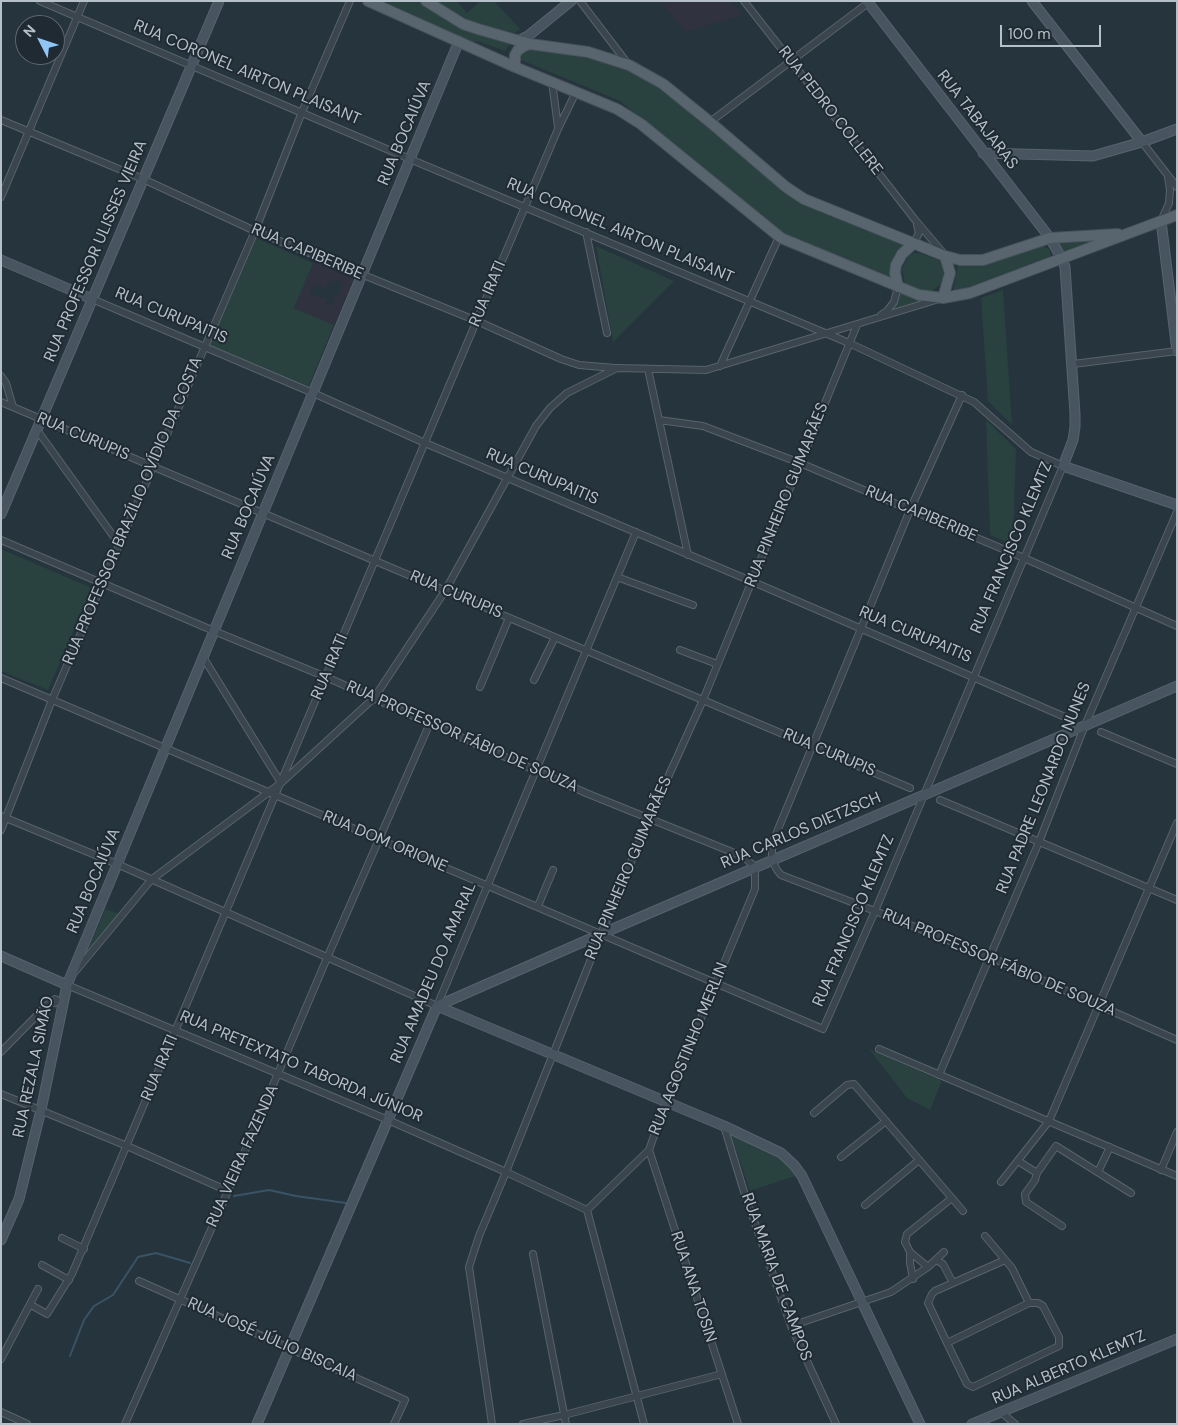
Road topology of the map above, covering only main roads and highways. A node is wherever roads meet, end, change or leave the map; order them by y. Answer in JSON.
{"nodes":[{"id":1,"x":368,"y":1,"type":"edge"},
{"id":2,"x":426,"y":1,"type":"edge"},
{"id":3,"x":518,"y":41,"type":"junction"},
{"id":4,"x":530,"y":44,"type":"junction"},
{"id":5,"x":497,"y":58,"type":"junction"},
{"id":6,"x":515,"y":67,"type":"junction"},
{"id":7,"x":1177,"y":215,"type":"edge"},
{"id":8,"x":1129,"y":233,"type":"junction"},
{"id":9,"x":913,"y":244,"type":"junction"},
{"id":10,"x":945,"y":256,"type":"junction"},
{"id":11,"x":898,"y":287,"type":"junction"},
{"id":12,"x":943,"y":298,"type":"junction"}],
"edges":[{"from":1,"to":5,"type":"main road"},
{"from":2,"to":3,"type":"main road"},
{"from":3,"to":4,"type":"main road"},
{"from":3,"to":5,"type":"main road"},
{"from":4,"to":6,"type":"main road"},
{"from":4,"to":9,"type":"main road"},
{"from":5,"to":6,"type":"main road"},
{"from":6,"to":11,"type":"main road"},
{"from":7,"to":8,"type":"main road"},
{"from":8,"to":10,"type":"main road"},
{"from":8,"to":12,"type":"main road"},
{"from":9,"to":10,"type":"main road"},
{"from":9,"to":11,"type":"main road"},
{"from":10,"to":12,"type":"main road"},
{"from":11,"to":12,"type":"main road"}]}
